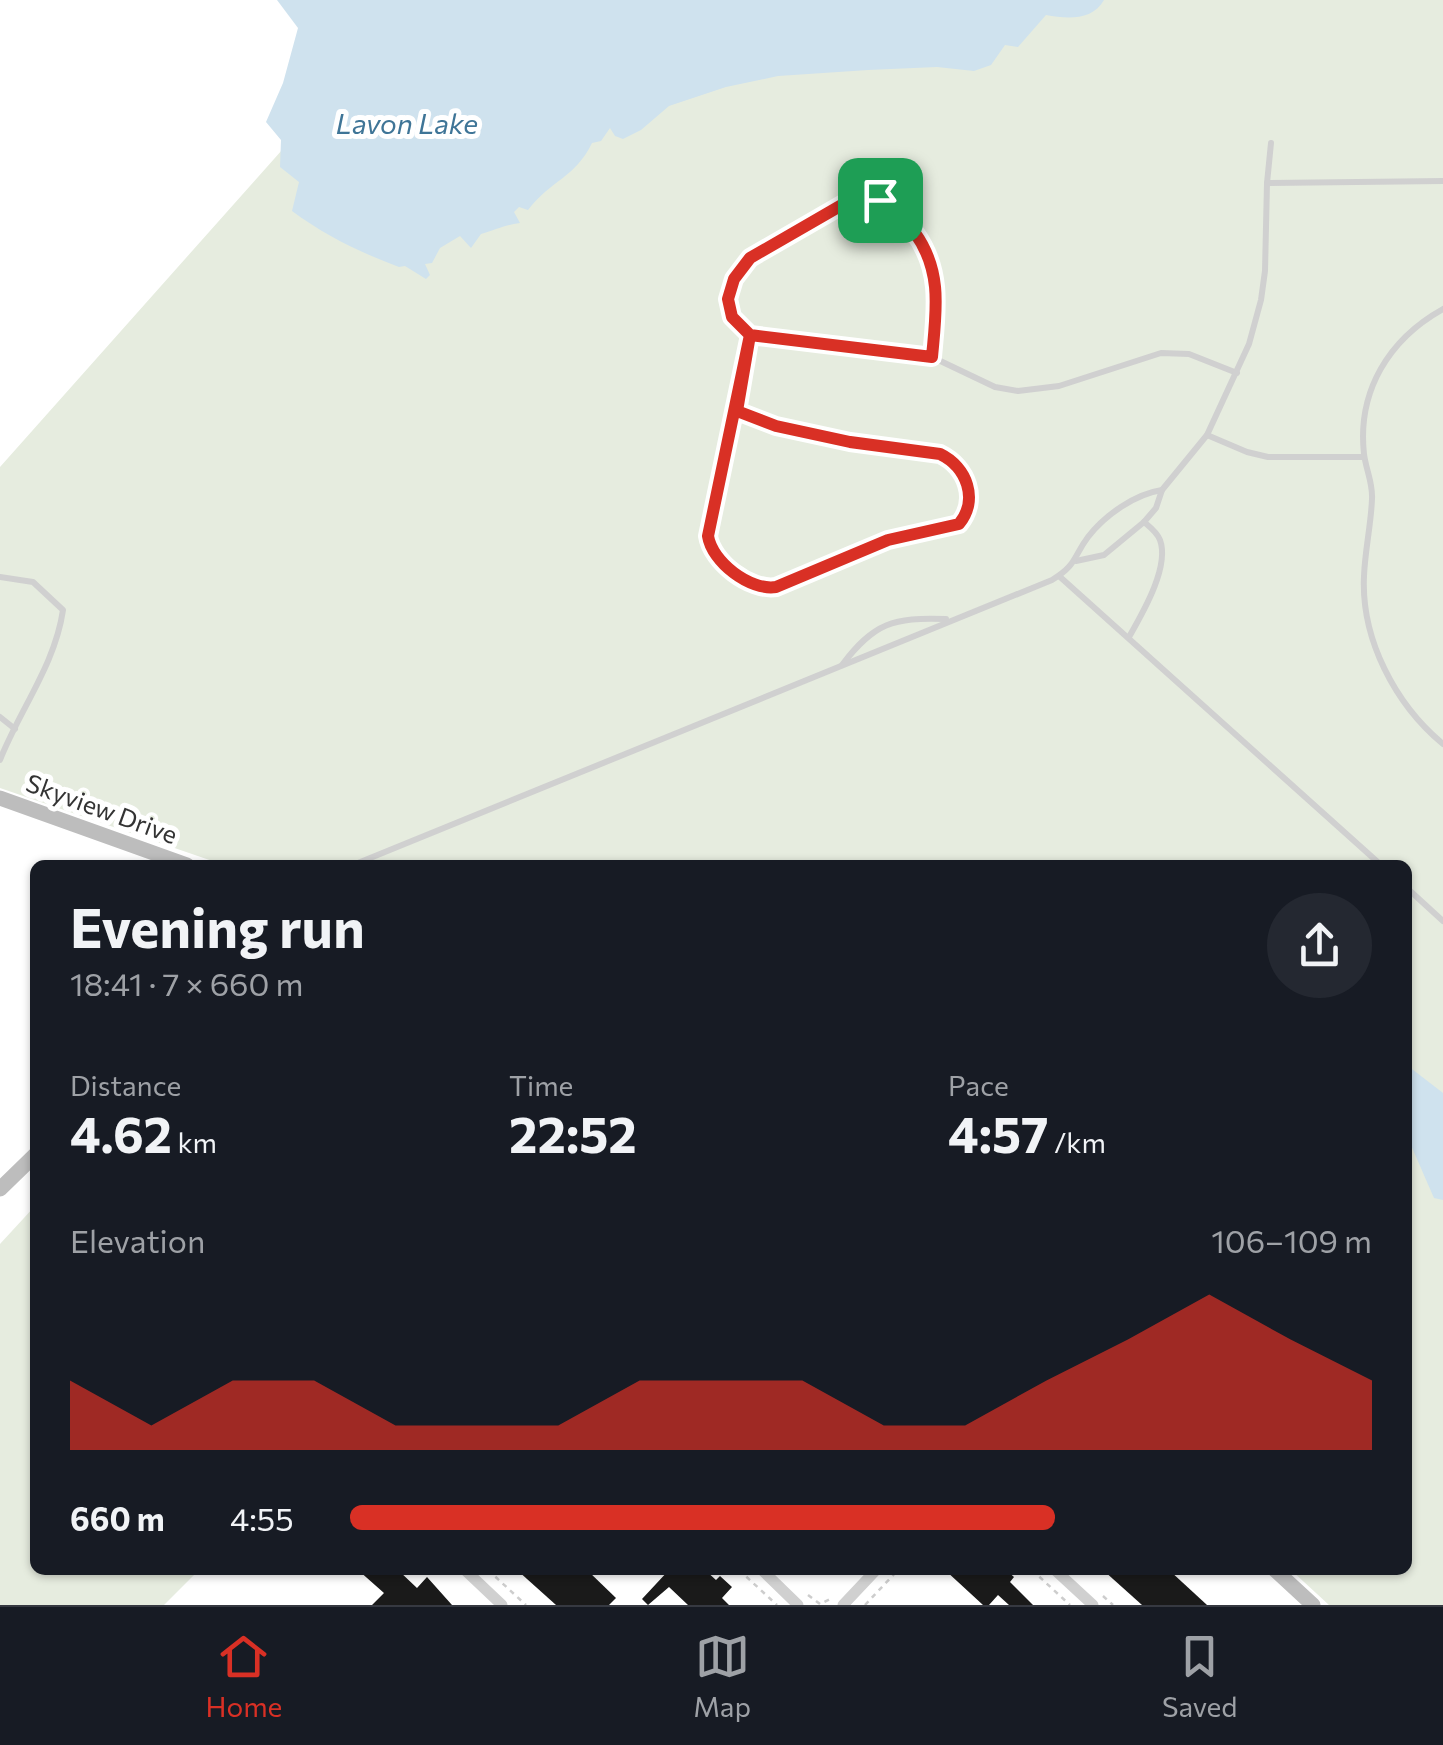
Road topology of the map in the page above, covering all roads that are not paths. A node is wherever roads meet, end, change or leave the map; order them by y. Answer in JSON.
{"nodes":[{"id":1,"x":1270,"y":143,"type":"dead end"},
{"id":2,"x":1443,"y":181,"type":"edge"},
{"id":3,"x":1267,"y":183,"type":"junction"},
{"id":4,"x":1443,"y":309,"type":"edge"},
{"id":5,"x":750,"y":335,"type":"junction"},
{"id":6,"x":932,"y":357,"type":"junction"},
{"id":7,"x":1237,"y":373,"type":"junction"},
{"id":8,"x":737,"y":411,"type":"junction"},
{"id":9,"x":1208,"y":435,"type":"junction"},
{"id":10,"x":1364,"y":457,"type":"junction"},
{"id":11,"x":1162,"y":490,"type":"junction"},
{"id":12,"x":1144,"y":522,"type":"junction"},
{"id":13,"x":1076,"y":561,"type":"junction"},
{"id":14,"x":1059,"y":576,"type":"junction"},
{"id":15,"x":0,"y":577,"type":"edge"},
{"id":16,"x":952,"y":619,"type":"junction"},
{"id":17,"x":1129,"y":637,"type":"junction"},
{"id":18,"x":841,"y":666,"type":"junction"},
{"id":19,"x":0,"y":717,"type":"edge"},
{"id":20,"x":14,"y":728,"type":"junction"},
{"id":21,"x":1443,"y":744,"type":"edge"},
{"id":22,"x":0,"y":760,"type":"edge"},
{"id":23,"x":0,"y":798,"type":"edge"},
{"id":24,"x":173,"y":860,"type":"edge"},
{"id":25,"x":365,"y":860,"type":"edge"},
{"id":26,"x":1375,"y":860,"type":"edge"},
{"id":27,"x":1412,"y":893,"type":"edge"},
{"id":28,"x":1443,"y":921,"type":"edge"},
{"id":29,"x":30,"y":1160,"type":"edge"},
{"id":30,"x":0,"y":1189,"type":"edge"},
{"id":31,"x":470,"y":1575,"type":"edge"},
{"id":32,"x":767,"y":1575,"type":"edge"},
{"id":33,"x":870,"y":1575,"type":"edge"},
{"id":34,"x":1060,"y":1575,"type":"edge"},
{"id":35,"x":1280,"y":1575,"type":"edge"},
{"id":36,"x":838,"y":1601,"type":"edge"},
{"id":37,"x":502,"y":1605,"type":"edge"},
{"id":38,"x":798,"y":1605,"type":"edge"},
{"id":39,"x":1093,"y":1605,"type":"edge"},
{"id":40,"x":1313,"y":1605,"type":"edge"}],
"edges":[{"from":1,"to":3,"type":"lane"},
{"from":2,"to":3,"type":"lane"},
{"from":3,"to":7,"type":"lane"},
{"from":4,"to":10,"type":"lane"},
{"from":5,"to":6,"type":"lane"},
{"from":5,"to":6,"type":"lane"},
{"from":5,"to":8,"type":"lane"},
{"from":6,"to":7,"type":"lane"},
{"from":7,"to":9,"type":"lane"},
{"from":8,"to":8,"type":"lane"},
{"from":9,"to":10,"type":"lane"},
{"from":9,"to":11,"type":"lane"},
{"from":10,"to":21,"type":"lane"},
{"from":11,"to":12,"type":"lane"},
{"from":11,"to":13,"type":"lane"},
{"from":12,"to":13,"type":"lane"},
{"from":12,"to":17,"type":"lane"},
{"from":13,"to":14,"type":"lane"},
{"from":14,"to":16,"type":"lane"},
{"from":14,"to":17,"type":"lane"},
{"from":15,"to":20,"type":"lane"},
{"from":16,"to":18,"type":"lane"},
{"from":16,"to":18,"type":"lane"},
{"from":17,"to":26,"type":"lane"},
{"from":18,"to":25,"type":"lane"},
{"from":19,"to":20,"type":"lane"},
{"from":20,"to":22,"type":"lane"},
{"from":23,"to":24,"type":"street","name":"Skyview Drive"},
{"from":27,"to":28,"type":"lane"},
{"from":29,"to":30,"type":"street"},
{"from":31,"to":37,"type":"street"},
{"from":32,"to":38,"type":"street"},
{"from":33,"to":36,"type":"street"},
{"from":34,"to":39,"type":"street"},
{"from":35,"to":40,"type":"street"}]}
